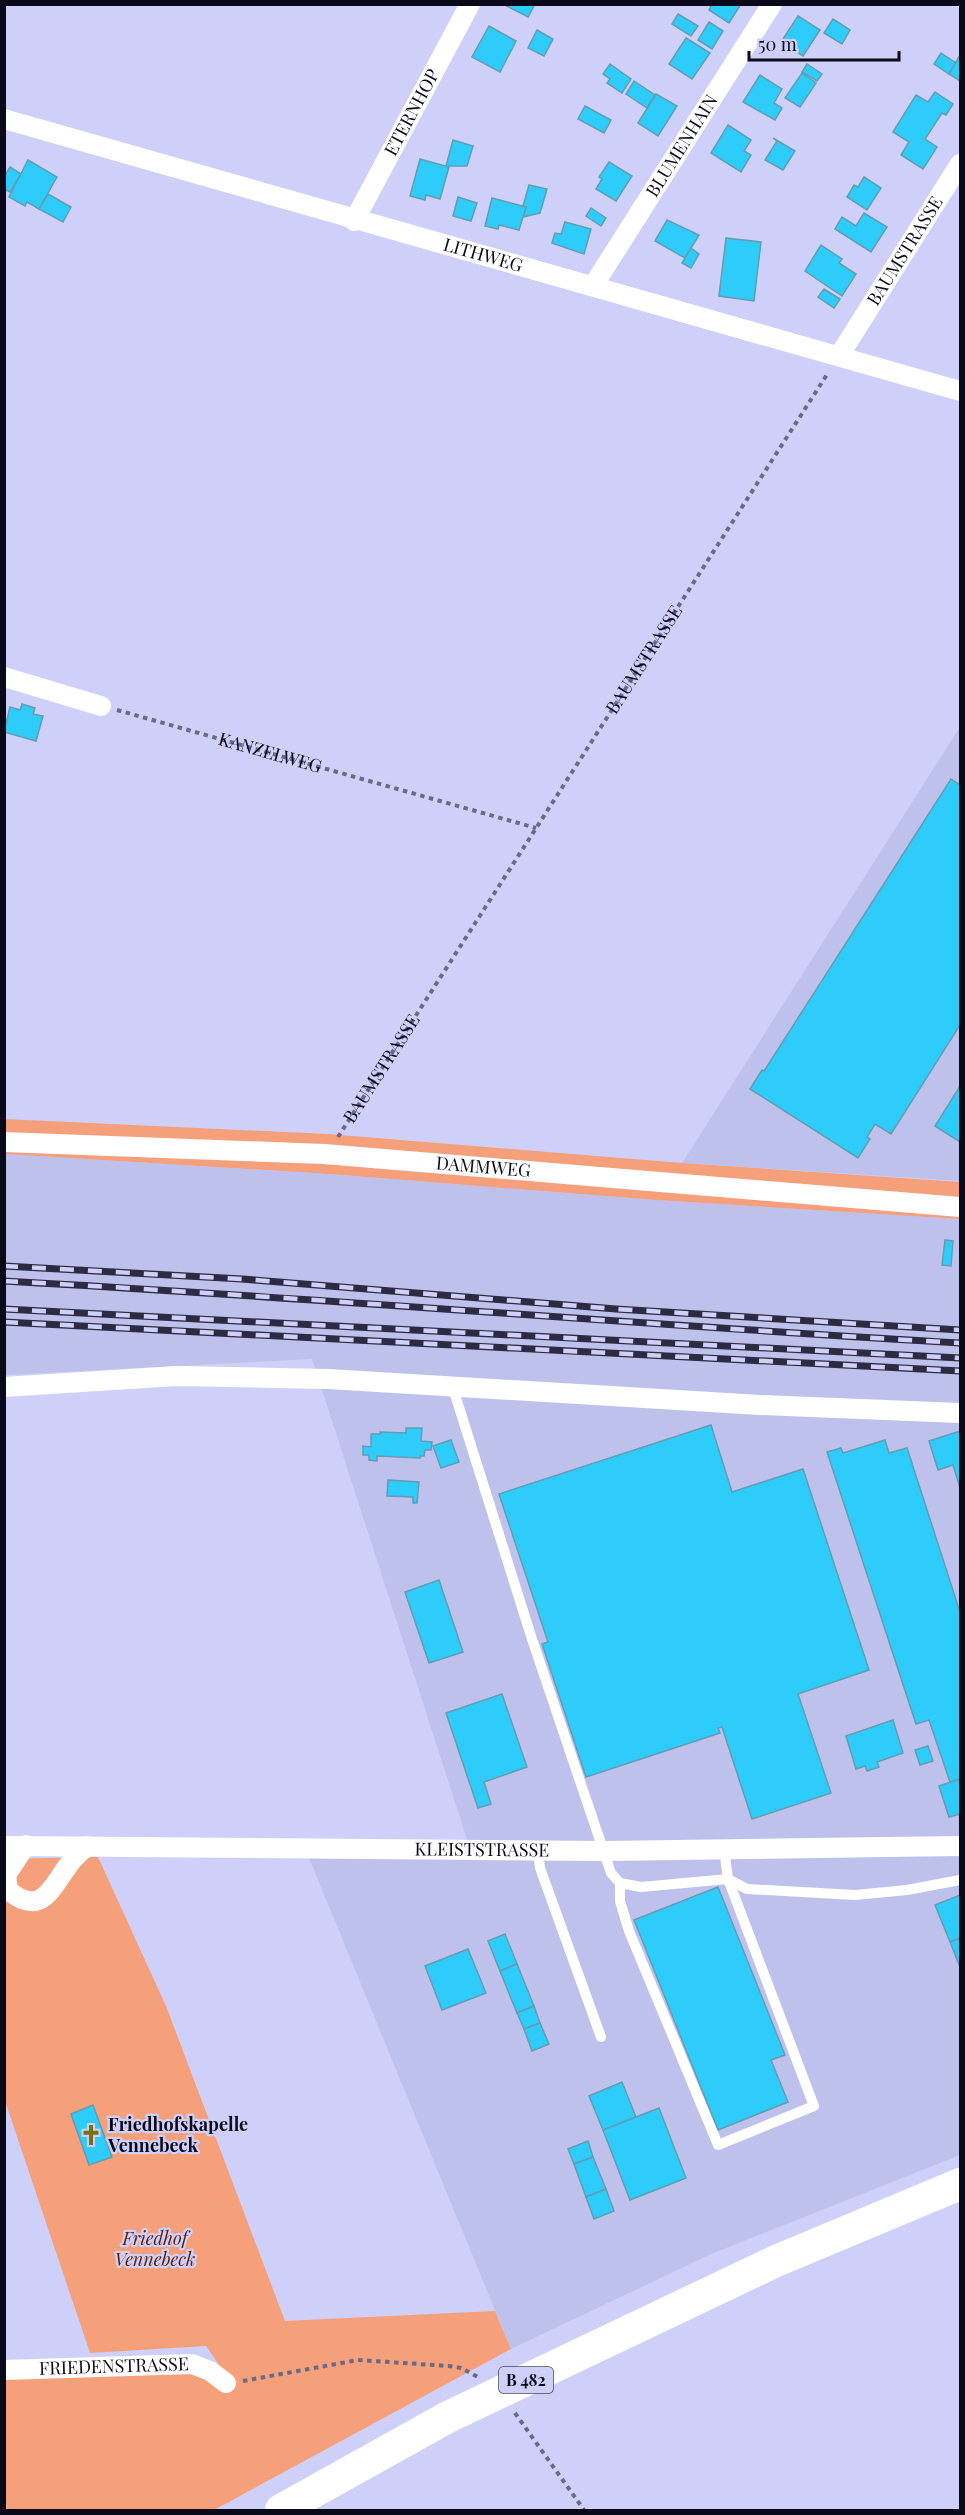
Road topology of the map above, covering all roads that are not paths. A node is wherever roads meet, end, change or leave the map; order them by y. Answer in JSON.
{"nodes":[{"id":1,"x":470,"y":4,"type":"edge"},
{"id":2,"x":772,"y":4,"type":"edge"},
{"id":3,"x":4,"y":119,"type":"edge"},
{"id":4,"x":960,"y":164,"type":"edge"},
{"id":5,"x":354,"y":220,"type":"junction"},
{"id":6,"x":593,"y":286,"type":"junction"},
{"id":7,"x":839,"y":356,"type":"junction"},
{"id":8,"x":960,"y":391,"type":"edge"},
{"id":9,"x":4,"y":677,"type":"edge"},
{"id":10,"x":102,"y":706,"type":"road end"},
{"id":11,"x":4,"y":1142,"type":"edge"},
{"id":12,"x":960,"y":1207,"type":"edge"},
{"id":13,"x":452,"y":1385,"type":"junction"},
{"id":14,"x":4,"y":1387,"type":"edge"},
{"id":15,"x":960,"y":1413,"type":"edge"},
{"id":16,"x":26,"y":1845,"type":"junction"},
{"id":17,"x":4,"y":1846,"type":"edge"},
{"id":18,"x":87,"y":1846,"type":"junction"},
{"id":19,"x":960,"y":1846,"type":"edge"},
{"id":20,"x":724,"y":1850,"type":"junction"},
{"id":21,"x":538,"y":1851,"type":"junction"},
{"id":22,"x":604,"y":1851,"type":"junction"},
{"id":23,"x":728,"y":1879,"type":"junction"},
{"id":24,"x":960,"y":1880,"type":"edge"},
{"id":25,"x":620,"y":1882,"type":"junction"},
{"id":26,"x":601,"y":2037,"type":"dead end"},
{"id":27,"x":960,"y":2184,"type":"edge"},
{"id":28,"x":4,"y":2370,"type":"edge"},
{"id":29,"x":226,"y":2382,"type":"road end"},
{"id":30,"x":281,"y":2511,"type":"edge"}],
"edges":[{"from":1,"to":5,"type":"street","name":"ETERNHOP"},
{"from":2,"to":6,"type":"street","name":"BLUMENHAIN"},
{"from":3,"to":5,"type":"street","name":"LITHWEG"},
{"from":4,"to":7,"type":"street","name":"BAUMSTRASSE"},
{"from":5,"to":6,"type":"street","name":"LITHWEG"},
{"from":6,"to":7,"type":"street","name":"LITHWEG"},
{"from":7,"to":8,"type":"street","name":"LITHWEG"},
{"from":9,"to":10,"type":"street"},
{"from":11,"to":12,"type":"street","name":"DAMMWEG"},
{"from":13,"to":14,"type":"street"},
{"from":13,"to":15,"type":"street"},
{"from":13,"to":22,"type":"lane"},
{"from":16,"to":17,"type":"street","name":"KLEISTSTRASSE"},
{"from":16,"to":18,"type":"street","name":"KLEISTSTRASSE"},
{"from":16,"to":18,"type":"street"},
{"from":18,"to":21,"type":"street","name":"KLEISTSTRASSE"},
{"from":19,"to":20,"type":"street","name":"KLEISTSTRASSE"},
{"from":20,"to":22,"type":"street","name":"KLEISTSTRASSE"},
{"from":20,"to":23,"type":"lane"},
{"from":21,"to":22,"type":"street","name":"KLEISTSTRASSE"},
{"from":21,"to":26,"type":"lane"},
{"from":22,"to":25,"type":"lane"},
{"from":23,"to":24,"type":"lane"},
{"from":23,"to":25,"type":"lane"},
{"from":23,"to":25,"type":"lane"},
{"from":27,"to":30,"type":"main road","number":"B 482"},
{"from":28,"to":29,"type":"street","name":"FRIEDENSTRASSE"}]}
